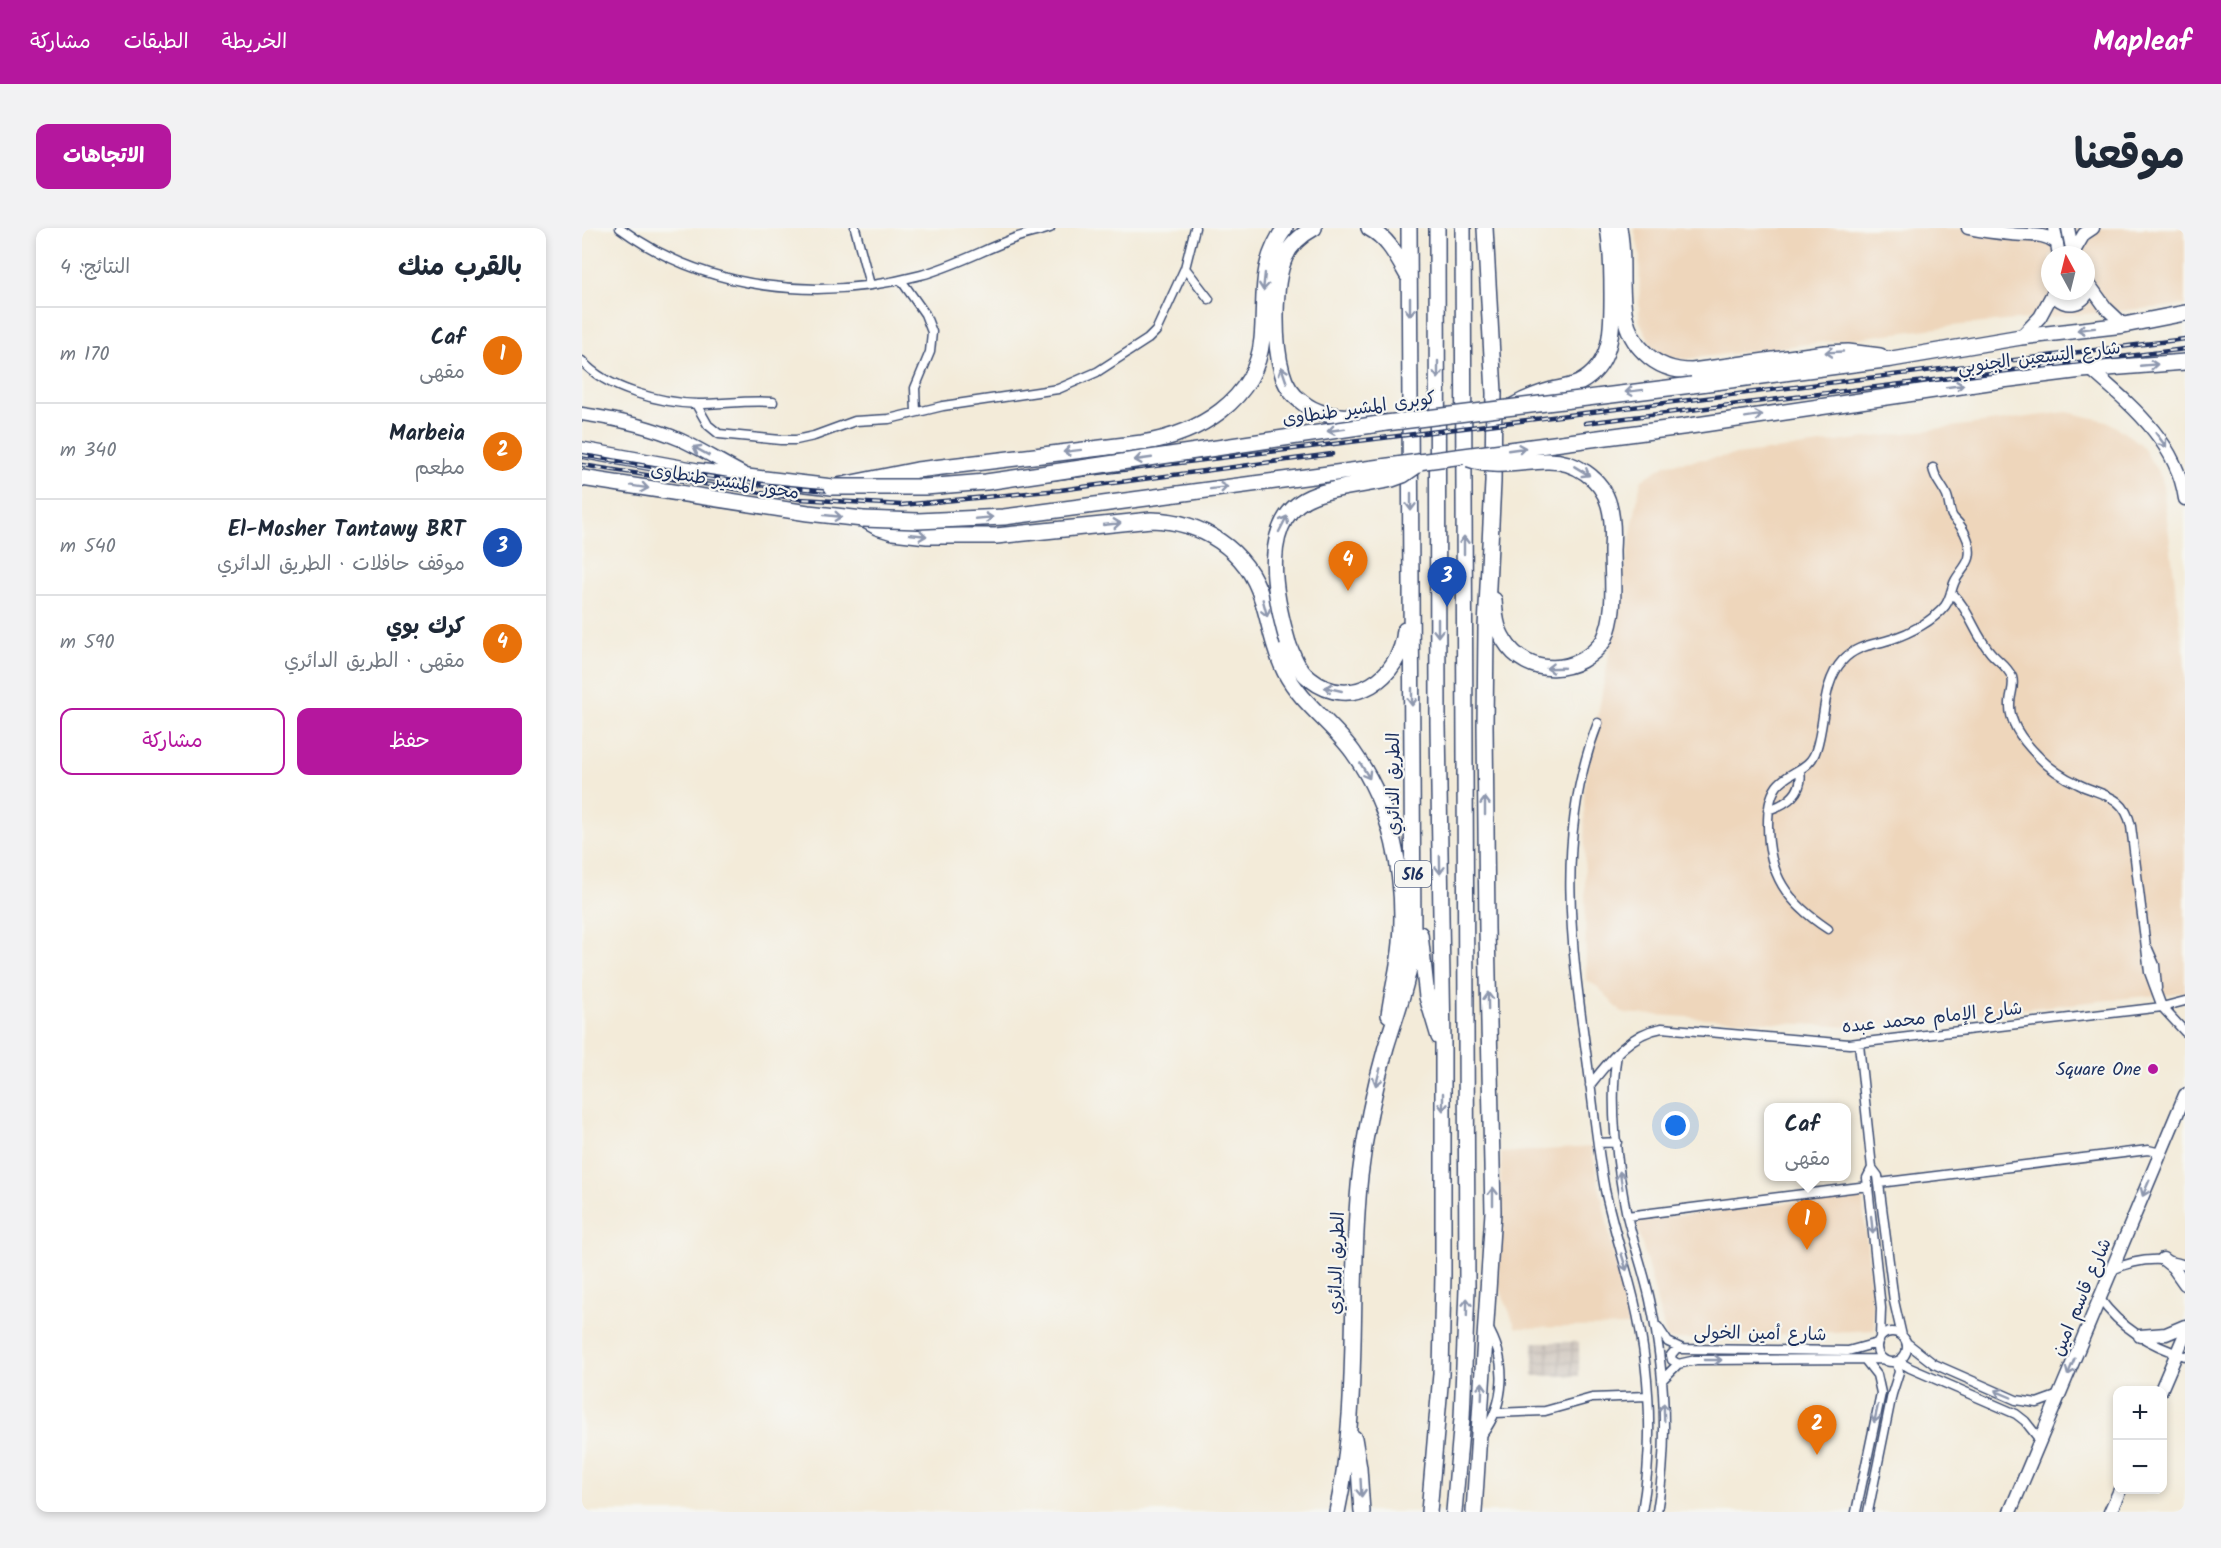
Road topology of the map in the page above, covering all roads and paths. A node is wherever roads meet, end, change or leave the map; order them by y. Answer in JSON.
{"nodes":[{"id":1,"x":620,"y":228,"type":"edge"},
{"id":2,"x":855,"y":228,"type":"edge"},
{"id":3,"x":1050,"y":228,"type":"edge"},
{"id":4,"x":1195,"y":228,"type":"edge"},
{"id":5,"x":1285,"y":228,"type":"edge"},
{"id":6,"x":1314,"y":228,"type":"edge"},
{"id":7,"x":1369,"y":228,"type":"edge"},
{"id":8,"x":1409,"y":228,"type":"edge"},
{"id":9,"x":1437,"y":228,"type":"edge"},
{"id":10,"x":1463,"y":228,"type":"edge"},
{"id":11,"x":1485,"y":228,"type":"edge"},
{"id":12,"x":1496,"y":228,"type":"edge"},
{"id":13,"x":1608,"y":228,"type":"edge"},
{"id":14,"x":1619,"y":228,"type":"edge"},
{"id":15,"x":1968,"y":228,"type":"edge"},
{"id":16,"x":2054,"y":228,"type":"edge"},
{"id":17,"x":2068,"y":228,"type":"edge"},
{"id":18,"x":2093,"y":228,"type":"edge"},
{"id":19,"x":2056,"y":246,"type":"edge"},
{"id":20,"x":2057,"y":246,"type":"edge"},
{"id":21,"x":2071,"y":246,"type":"edge"},
{"id":22,"x":2077,"y":246,"type":"edge"},
{"id":23,"x":1185,"y":268,"type":"junction"},
{"id":24,"x":1409,"y":278,"type":"junction"},
{"id":25,"x":901,"y":280,"type":"junction"},
{"id":26,"x":1488,"y":284,"type":"junction"},
{"id":27,"x":870,"y":285,"type":"junction"},
{"id":28,"x":2095,"y":293,"type":"edge"},
{"id":29,"x":1209,"y":299,"type":"dead end"},
{"id":30,"x":2050,"y":300,"type":"edge"},
{"id":31,"x":2059,"y":300,"type":"edge"},
{"id":32,"x":2081,"y":300,"type":"edge"},
{"id":33,"x":2185,"y":314,"type":"edge"},
{"id":34,"x":2124,"y":325,"type":"junction"},
{"id":35,"x":2021,"y":337,"type":"junction"},
{"id":36,"x":1892,"y":359,"type":"junction"},
{"id":37,"x":582,"y":361,"type":"edge"},
{"id":38,"x":2185,"y":362,"type":"edge"},
{"id":39,"x":2090,"y":369,"type":"junction"},
{"id":40,"x":773,"y":402,"type":"dead end"},
{"id":41,"x":696,"y":404,"type":"junction"},
{"id":42,"x":1513,"y":406,"type":"junction"},
{"id":43,"x":916,"y":412,"type":"junction"},
{"id":44,"x":582,"y":414,"type":"edge"},
{"id":45,"x":1386,"y":423,"type":"junction"},
{"id":46,"x":582,"y":450,"type":"edge"},
{"id":47,"x":1464,"y":457,"type":"junction"},
{"id":48,"x":1420,"y":463,"type":"junction"},
{"id":49,"x":1933,"y":468,"type":"dead end"},
{"id":50,"x":582,"y":478,"type":"edge"},
{"id":51,"x":753,"y":478,"type":"junction"},
{"id":52,"x":832,"y":487,"type":"junction"},
{"id":53,"x":2185,"y":499,"type":"edge"},
{"id":54,"x":863,"y":519,"type":"junction"},
{"id":55,"x":1488,"y":562,"type":"junction"},
{"id":56,"x":1411,"y":574,"type":"junction"},
{"id":57,"x":1951,"y":592,"type":"junction"},
{"id":58,"x":1598,"y":723,"type":"dead end"},
{"id":59,"x":1800,"y":771,"type":"junction"},
{"id":60,"x":1768,"y":810,"type":"junction"},
{"id":61,"x":1413,"y":905,"type":"junction"},
{"id":62,"x":1827,"y":929,"type":"dead end"},
{"id":63,"x":2185,"y":1001,"type":"edge"},
{"id":64,"x":2162,"y":1007,"type":"junction"},
{"id":65,"x":2185,"y":1032,"type":"edge"},
{"id":66,"x":1858,"y":1044,"type":"junction"},
{"id":67,"x":1387,"y":1045,"type":"junction"},
{"id":68,"x":1443,"y":1045,"type":"junction"},
{"id":69,"x":1617,"y":1054,"type":"junction"},
{"id":70,"x":1590,"y":1085,"type":"junction"},
{"id":71,"x":2185,"y":1095,"type":"edge"},
{"id":72,"x":1617,"y":1142,"type":"junction"},
{"id":73,"x":1599,"y":1143,"type":"junction"},
{"id":74,"x":2160,"y":1153,"type":"junction"},
{"id":75,"x":1872,"y":1168,"type":"junction"},
{"id":76,"x":1879,"y":1183,"type":"junction"},
{"id":77,"x":1868,"y":1186,"type":"junction"},
{"id":78,"x":1628,"y":1216,"type":"junction"},
{"id":79,"x":2163,"y":1259,"type":"junction"},
{"id":80,"x":2185,"y":1265,"type":"edge"},
{"id":81,"x":2112,"y":1270,"type":"junction"},
{"id":82,"x":2185,"y":1284,"type":"edge"},
{"id":83,"x":2100,"y":1299,"type":"junction"},
{"id":84,"x":1654,"y":1321,"type":"junction"},
{"id":85,"x":1485,"y":1323,"type":"junction"},
{"id":86,"x":2185,"y":1326,"type":"edge"},
{"id":87,"x":2185,"y":1334,"type":"edge"},
{"id":88,"x":2140,"y":1336,"type":"junction"},
{"id":89,"x":1904,"y":1339,"type":"junction"},
{"id":90,"x":1879,"y":1341,"type":"junction"},
{"id":91,"x":1677,"y":1348,"type":"junction"},
{"id":92,"x":2181,"y":1355,"type":"edge"},
{"id":93,"x":1882,"y":1359,"type":"junction"},
{"id":94,"x":1866,"y":1361,"type":"junction"},
{"id":95,"x":1898,"y":1361,"type":"junction"},
{"id":96,"x":1678,"y":1364,"type":"junction"},
{"id":97,"x":1662,"y":1380,"type":"junction"},
{"id":98,"x":2163,"y":1386,"type":"edge"},
{"id":99,"x":2059,"y":1395,"type":"junction"},
{"id":100,"x":1648,"y":1396,"type":"junction"},
{"id":101,"x":1495,"y":1413,"type":"junction"},
{"id":102,"x":1351,"y":1424,"type":"junction"},
{"id":103,"x":1649,"y":1436,"type":"junction"},
{"id":104,"x":1664,"y":1436,"type":"junction"},
{"id":105,"x":1480,"y":1438,"type":"junction"},
{"id":106,"x":2040,"y":1440,"type":"junction"},
{"id":107,"x":2118,"y":1494,"type":"edge"},
{"id":108,"x":1337,"y":1512,"type":"edge"},
{"id":109,"x":1362,"y":1512,"type":"edge"},
{"id":110,"x":1430,"y":1512,"type":"edge"},
{"id":111,"x":1454,"y":1512,"type":"edge"},
{"id":112,"x":1474,"y":1512,"type":"edge"},
{"id":113,"x":1642,"y":1512,"type":"edge"},
{"id":114,"x":1658,"y":1512,"type":"edge"},
{"id":115,"x":1856,"y":1512,"type":"edge"},
{"id":116,"x":1868,"y":1512,"type":"edge"},
{"id":117,"x":2010,"y":1512,"type":"edge"},
{"id":118,"x":2110,"y":1512,"type":"edge"}],
"edges":[{"from":1,"to":27,"type":"street"},
{"from":2,"to":27,"type":"street"},
{"from":3,"to":25,"type":"street"},
{"from":4,"to":23,"type":"street"},
{"from":5,"to":52,"type":"highway","one_way":true},
{"from":45,"to":6,"type":"highway","one_way":true},
{"from":7,"to":24,"type":"highway"},
{"from":8,"to":24,"type":"highway","name":"الطريق الدائري","number":"516"},
{"from":9,"to":68,"type":"highway","number":"516","one_way":true},
{"from":111,"to":10,"type":"highway","one_way":true},
{"from":11,"to":26,"type":"highway"},
{"from":12,"to":26,"type":"highway"},
{"from":13,"to":42,"type":"highway"},
{"from":36,"to":14,"type":"highway","one_way":true},
{"from":15,"to":19,"type":"main road"},
{"from":16,"to":20,"type":"main road"},
{"from":17,"to":21,"type":"main road"},
{"from":18,"to":22,"type":"main road"},
{"from":23,"to":29,"type":"street"},
{"from":23,"to":43,"type":"street"},
{"from":24,"to":56,"type":"highway","name":"الطريق الدائري","number":"516","one_way":true},
{"from":25,"to":27,"type":"street"},
{"from":25,"to":43,"type":"street"},
{"from":26,"to":55,"type":"highway"},
{"from":28,"to":34,"type":"main road"},
{"from":30,"to":35,"type":"main road"},
{"from":31,"to":32,"type":"main road"},
{"from":33,"to":34,"type":"highway","name":"شارع التسعين الجنوبي"},
{"from":34,"to":35,"type":"highway","name":"شارع التسعين الجنوبي","one_way":true},
{"from":35,"to":36,"type":"highway","name":"شارع التسعين الجنوبي"},
{"from":36,"to":42,"type":"highway","name":"كوبرى المشير طنطاوى","one_way":true,"bridge":true},
{"from":37,"to":41,"type":"street"},
{"from":39,"to":38,"type":"highway","name":"شارع التسعين الجنوبي","one_way":true},
{"from":47,"to":39,"type":"highway","name":"شارع التسعين الجنوبي","one_way":true,"bridge":true},
{"from":39,"to":53,"type":"main road","one_way":true},
{"from":40,"to":41,"type":"street"},
{"from":41,"to":43,"type":"street"},
{"from":42,"to":45,"type":"highway","name":"كوبرى المشير طنطاوى","bridge":true},
{"from":51,"to":44,"type":"main road","one_way":true},
{"from":45,"to":52,"type":"highway","name":"كوبرى المشير طنطاوى","one_way":true,"bridge":true},
{"from":46,"to":51,"type":"highway","name":"محور المشير طنطاوى"},
{"from":47,"to":48,"type":"highway","bridge":true},
{"from":47,"to":55,"type":"highway","one_way":true,"bridge":true},
{"from":54,"to":48,"type":"highway","one_way":true,"bridge":true},
{"from":56,"to":48,"type":"highway","one_way":true,"bridge":true},
{"from":49,"to":57,"type":"street"},
{"from":50,"to":54,"type":"highway","name":"محور المشير طنطاوى","one_way":true},
{"from":51,"to":52,"type":"highway","name":"محور المشير طنطاوى"},
{"from":54,"to":67,"type":"highway","one_way":true},
{"from":85,"to":55,"type":"highway","one_way":true},
{"from":56,"to":61,"type":"highway","name":"الطريق الدائري","number":"516","one_way":true},
{"from":57,"to":59,"type":"street"},
{"from":57,"to":64,"type":"street"},
{"from":58,"to":70,"type":"street"},
{"from":59,"to":60,"type":"street"},
{"from":59,"to":60,"type":"street"},
{"from":60,"to":62,"type":"street"},
{"from":61,"to":67,"type":"highway","name":"الطريق الدائري","number":"516"},
{"from":61,"to":68,"type":"highway"},
{"from":63,"to":64,"type":"street","name":"شارع الإمام محمد عبده"},
{"from":64,"to":65,"type":"street"},
{"from":64,"to":66,"type":"street","name":"شارع الإمام محمد عبده"},
{"from":66,"to":69,"type":"street","name":"شارع الإمام محمد عبده"},
{"from":66,"to":75,"type":"street"},
{"from":67,"to":102,"type":"highway","name":"الطريق الدائري","number":"516","one_way":true},
{"from":68,"to":110,"type":"highway","number":"516","one_way":true},
{"from":69,"to":70,"type":"street","name":"شارع الإمام محمد عبده"},
{"from":69,"to":72,"type":"street"},
{"from":70,"to":73,"type":"street"},
{"from":71,"to":74,"type":"main road","name":"شارع قاسم امين"},
{"from":72,"to":73,"type":"street"},
{"from":78,"to":72,"type":"street","one_way":true},
{"from":73,"to":100,"type":"street","one_way":true},
{"from":74,"to":76,"type":"street"},
{"from":74,"to":81,"type":"main road","name":"شارع قاسم امين","one_way":true},
{"from":75,"to":76,"type":"street"},
{"from":75,"to":77,"type":"street"},
{"from":76,"to":89,"type":"street"},
{"from":77,"to":78,"type":"street"},
{"from":77,"to":90,"type":"street","one_way":true},
{"from":78,"to":84,"type":"street"},
{"from":79,"to":80,"type":"street"},
{"from":79,"to":81,"type":"street"},
{"from":79,"to":82,"type":"main road"},
{"from":81,"to":83,"type":"main road","name":"شارع قاسم امين"},
{"from":83,"to":88,"type":"street"},
{"from":83,"to":99,"type":"main road","name":"شارع قاسم امين","one_way":true},
{"from":84,"to":91,"type":"street","name":"شارع أمين الخولى"},
{"from":84,"to":97,"type":"street"},
{"from":85,"to":101,"type":"street"},
{"from":105,"to":85,"type":"highway","one_way":true},
{"from":86,"to":88,"type":"main road"},
{"from":87,"to":92,"type":"main road"},
{"from":88,"to":92,"type":"street"},
{"from":89,"to":90,"type":"street"},
{"from":89,"to":95,"type":"street"},
{"from":99,"to":89,"type":"street","one_way":true},
{"from":90,"to":91,"type":"street","name":"شارع أمين الخولى"},
{"from":90,"to":93,"type":"street"},
{"from":91,"to":96,"type":"street"},
{"from":92,"to":98,"type":"main road"},
{"from":93,"to":94,"type":"street","name":"شارع أمين الخولى"},
{"from":93,"to":95,"type":"street"},
{"from":96,"to":94,"type":"street","name":"شارع أمين الخولى","one_way":true},
{"from":94,"to":115,"type":"street","one_way":true},
{"from":95,"to":106,"type":"street"},
{"from":95,"to":116,"type":"street"},
{"from":96,"to":97,"type":"street","name":"شارع أمين الخولى"},
{"from":104,"to":97,"type":"street","one_way":true},
{"from":99,"to":106,"type":"main road","name":"شارع قاسم امين"},
{"from":100,"to":101,"type":"street"},
{"from":100,"to":103,"type":"street"},
{"from":101,"to":105,"type":"street"},
{"from":102,"to":108,"type":"highway","name":"الطريق الدائري","number":"516"},
{"from":102,"to":109,"type":"highway","number":"516","one_way":true},
{"from":103,"to":104,"type":"street"},
{"from":103,"to":113,"type":"street"},
{"from":104,"to":114,"type":"street"},
{"from":105,"to":112,"type":"highway"},
{"from":106,"to":117,"type":"main road","name":"شارع قاسم امين"},
{"from":107,"to":118,"type":"main road"}]}
